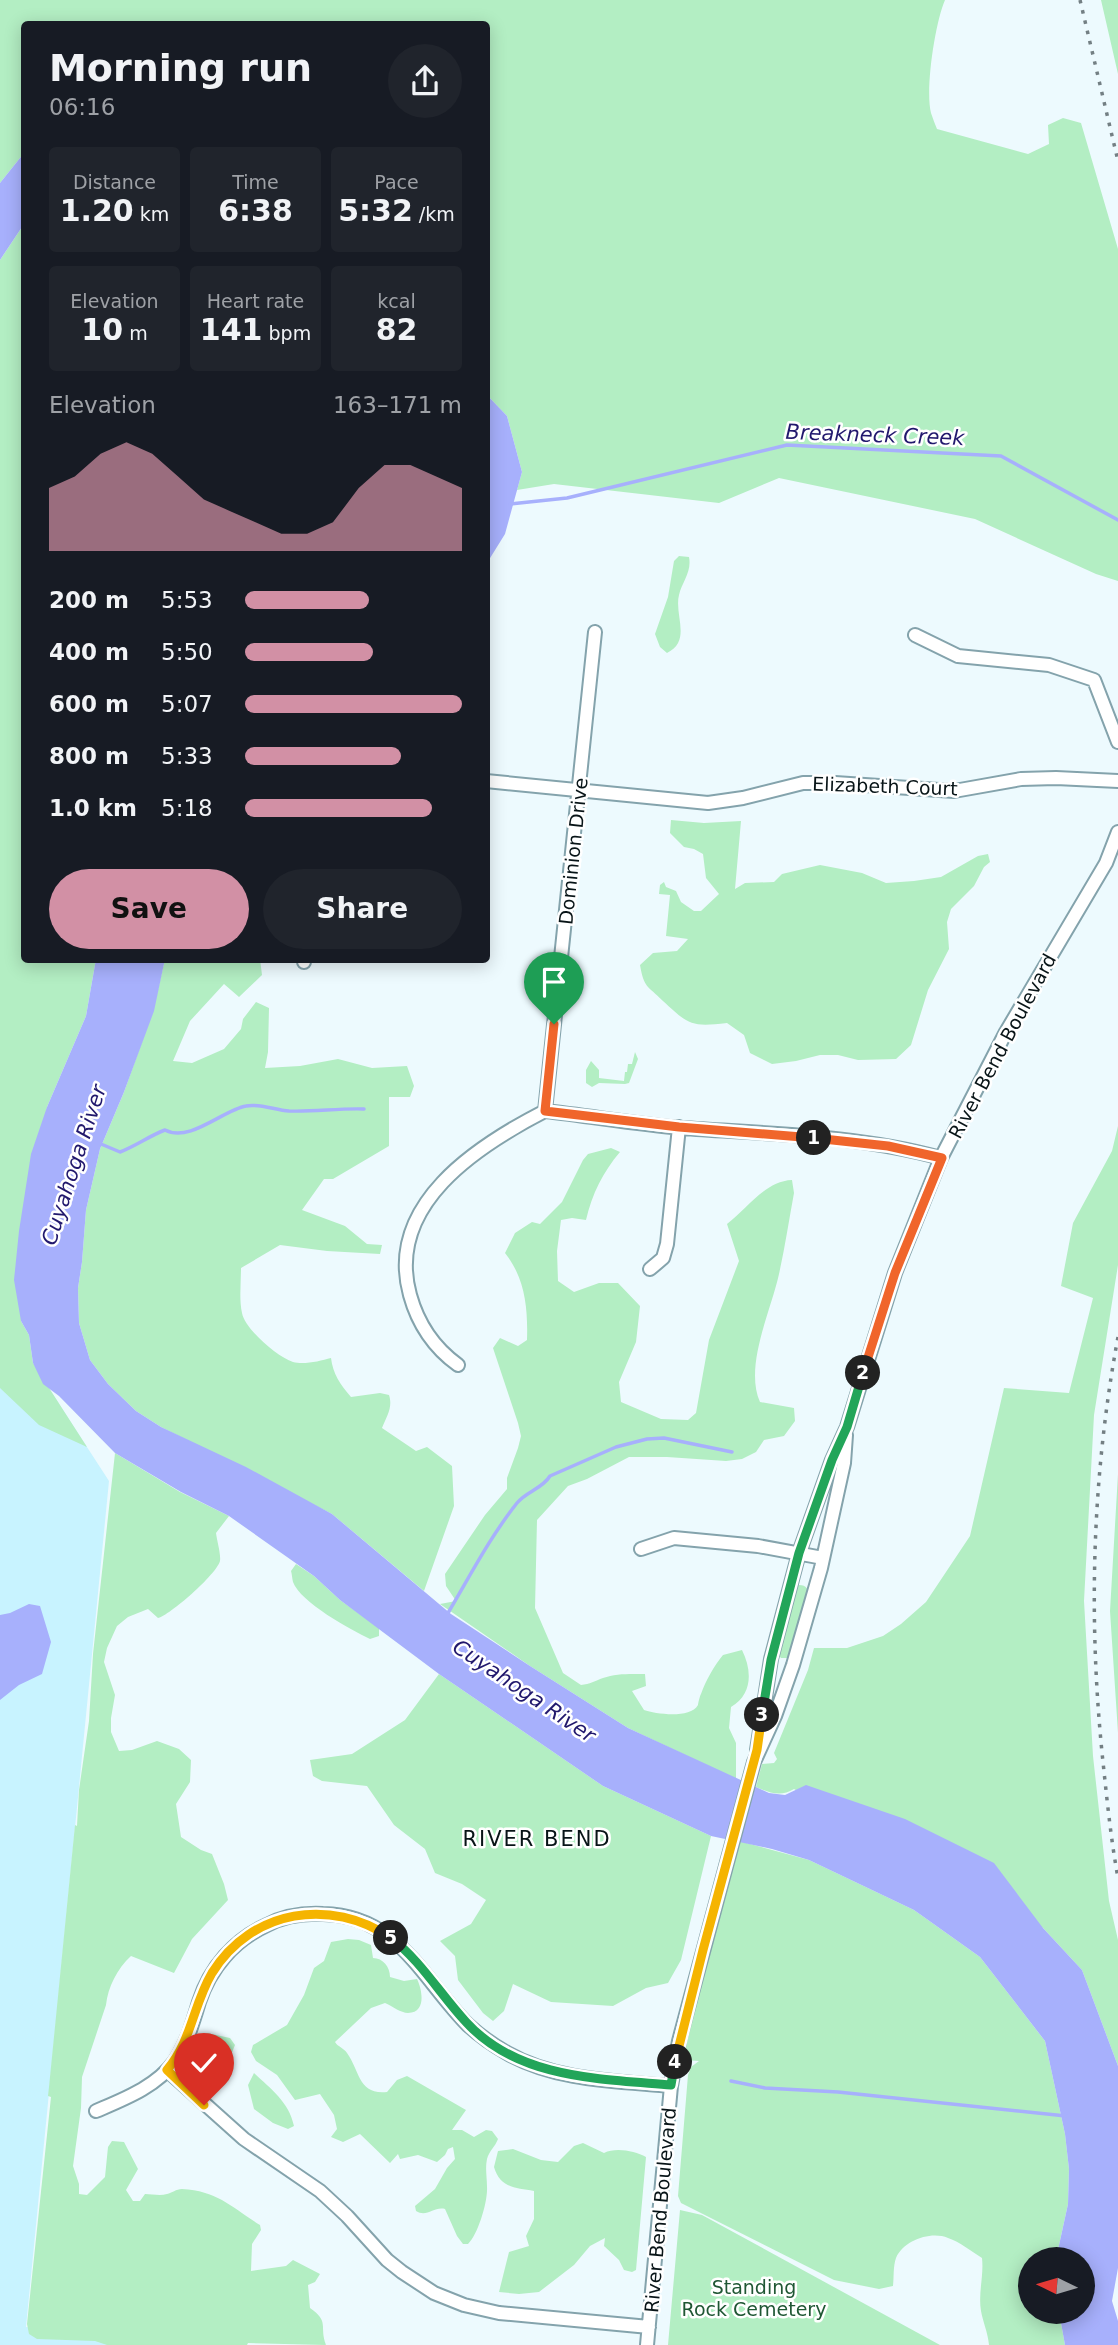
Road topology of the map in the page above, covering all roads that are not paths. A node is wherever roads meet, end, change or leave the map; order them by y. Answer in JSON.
{"nodes":[{"id":1,"x":595,"y":632,"type":"dead end"},
{"id":2,"x":915,"y":635,"type":"dead end"},
{"id":3,"x":1118,"y":743,"type":"edge"},
{"id":4,"x":490,"y":781,"type":"edge"},
{"id":5,"x":1118,"y":781,"type":"edge"},
{"id":6,"x":579,"y":790,"type":"junction"},
{"id":7,"x":1118,"y":832,"type":"edge"},
{"id":8,"x":545,"y":1111,"type":"junction"},
{"id":9,"x":679,"y":1127,"type":"junction"},
{"id":10,"x":942,"y":1158,"type":"junction"},
{"id":11,"x":650,"y":1269,"type":"dead end"},
{"id":12,"x":458,"y":1365,"type":"dead end"},
{"id":13,"x":847,"y":1427,"type":"junction"},
{"id":14,"x":641,"y":1549,"type":"dead end"},
{"id":15,"x":799,"y":1553,"type":"junction"},
{"id":16,"x":823,"y":1558,"type":"junction"},
{"id":17,"x":755,"y":1756,"type":"junction"},
{"id":18,"x":167,"y":2070,"type":"junction"},
{"id":19,"x":671,"y":2085,"type":"junction"},
{"id":20,"x":96,"y":2111,"type":"dead end"},
{"id":21,"x":649,"y":2327,"type":"junction"},
{"id":22,"x":648,"y":2345,"type":"edge"}],
"edges":[{"from":1,"to":6,"type":"street","name":"Dominion Drive"},
{"from":2,"to":3,"type":"street"},
{"from":4,"to":6,"type":"street","name":"Elizabeth Court"},
{"from":5,"to":6,"type":"street","name":"Elizabeth Court"},
{"from":6,"to":8,"type":"street","name":"Dominion Drive"},
{"from":7,"to":10,"type":"street","name":"River Bend Boulevard"},
{"from":8,"to":9,"type":"street"},
{"from":8,"to":12,"type":"street"},
{"from":9,"to":10,"type":"street"},
{"from":9,"to":11,"type":"street"},
{"from":10,"to":13,"type":"street","name":"River Bend Boulevard"},
{"from":13,"to":15,"type":"street","name":"River Bend Boulevard"},
{"from":13,"to":16,"type":"street","name":"River Bend Boulevard"},
{"from":14,"to":15,"type":"street"},
{"from":15,"to":16,"type":"street"},
{"from":15,"to":17,"type":"street","name":"River Bend Boulevard"},
{"from":16,"to":17,"type":"street","name":"River Bend Boulevard"},
{"from":17,"to":19,"type":"street","name":"River Bend Boulevard"},
{"from":18,"to":19,"type":"street"},
{"from":18,"to":20,"type":"street"},
{"from":18,"to":21,"type":"street"},
{"from":19,"to":21,"type":"street","name":"River Bend Boulevard"},
{"from":21,"to":22,"type":"street","name":"River Bend Boulevard"}]}
